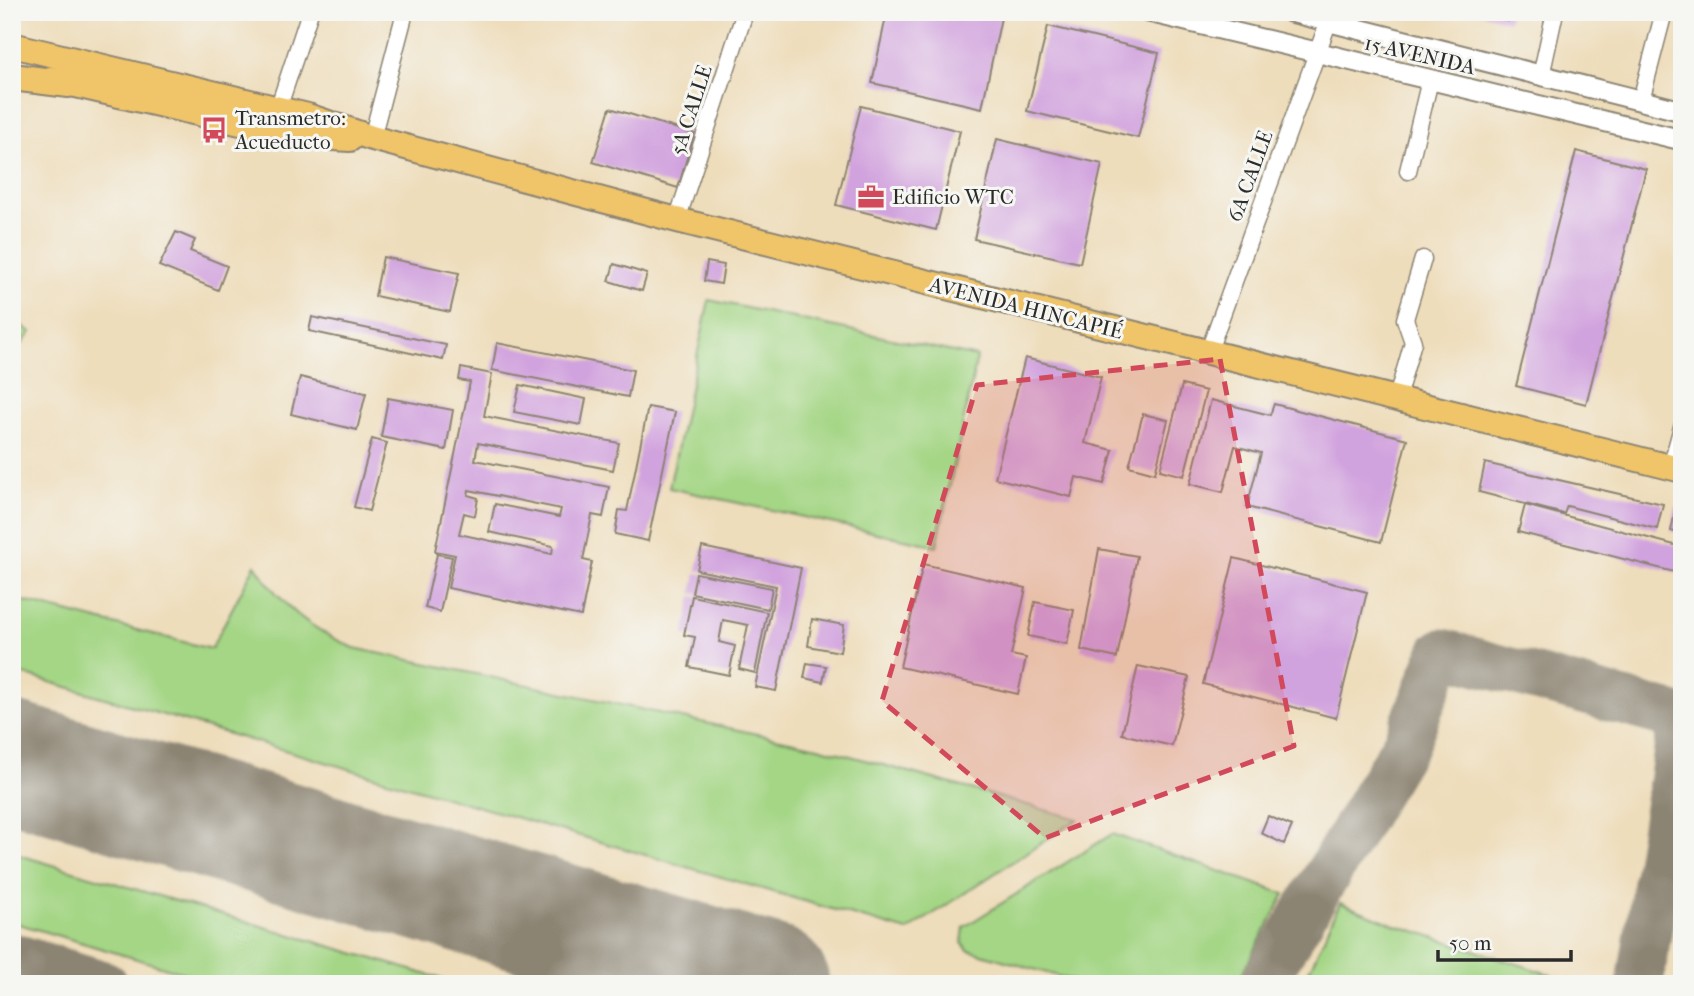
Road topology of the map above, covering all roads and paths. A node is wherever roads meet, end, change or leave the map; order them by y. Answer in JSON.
{"nodes":[{"id":1,"x":310,"y":12,"type":"edge"},
{"id":2,"x":745,"y":12,"type":"edge"},
{"id":3,"x":1149,"y":12,"type":"edge"},
{"id":4,"x":1291,"y":12,"type":"edge"},
{"id":5,"x":1555,"y":12,"type":"edge"},
{"id":6,"x":1664,"y":12,"type":"edge"},
{"id":7,"x":1330,"y":17,"type":"edge"},
{"id":8,"x":403,"y":20,"type":"dead end"},
{"id":9,"x":12,"y":45,"type":"edge"},
{"id":10,"x":1317,"y":54,"type":"junction"},
{"id":11,"x":12,"y":69,"type":"edge"},
{"id":12,"x":1541,"y":76,"type":"junction"},
{"id":13,"x":12,"y":77,"type":"edge"},
{"id":14,"x":1430,"y":80,"type":"junction"},
{"id":15,"x":69,"y":84,"type":"junction"},
{"id":16,"x":1641,"y":100,"type":"junction"},
{"id":17,"x":278,"y":109,"type":"junction"},
{"id":18,"x":1682,"y":111,"type":"edge"},
{"id":19,"x":372,"y":138,"type":"junction"},
{"id":20,"x":1682,"y":140,"type":"edge"},
{"id":21,"x":1408,"y":171,"type":"dead end"},
{"id":22,"x":677,"y":220,"type":"junction"},
{"id":23,"x":1423,"y":259,"type":"dead end"},
{"id":24,"x":1208,"y":353,"type":"junction"},
{"id":25,"x":1396,"y":401,"type":"junction"},
{"id":26,"x":1682,"y":427,"type":"edge"},
{"id":27,"x":1677,"y":468,"type":"edge"}],
"edges":[{"from":1,"to":17,"type":"street"},
{"from":2,"to":22,"type":"street","name":"5A CALLE"},
{"from":3,"to":10,"type":"street","name":"15 AVENIDA"},
{"from":4,"to":7,"type":"street","name":"15 AVENIDA"},
{"from":5,"to":12,"type":"street"},
{"from":6,"to":16,"type":"street"},
{"from":7,"to":10,"type":"street","name":"6A CALLE"},
{"from":7,"to":12,"type":"street","name":"15 AVENIDA"},
{"from":8,"to":19,"type":"street"},
{"from":9,"to":17,"type":"main road","name":"AVENIDA HINCAPIÉ"},
{"from":10,"to":14,"type":"street","name":"15 AVENIDA"},
{"from":10,"to":24,"type":"street","name":"6A CALLE"},
{"from":11,"to":15,"type":"main road","name":"AVENIDA HINCAPIÉ"},
{"from":12,"to":16,"type":"street","name":"15 AVENIDA"},
{"from":13,"to":15,"type":"highway"},
{"from":14,"to":20,"type":"street","name":"15 AVENIDA"},
{"from":14,"to":21,"type":"street"},
{"from":15,"to":19,"type":"main road","name":"AVENIDA HINCAPIÉ"},
{"from":16,"to":18,"type":"street","name":"15 AVENIDA"},
{"from":17,"to":19,"type":"main road","name":"AVENIDA HINCAPIÉ"},
{"from":19,"to":22,"type":"main road","name":"AVENIDA HINCAPIÉ"},
{"from":22,"to":24,"type":"main road","name":"AVENIDA HINCAPIÉ"},
{"from":23,"to":25,"type":"street"},
{"from":24,"to":25,"type":"main road","name":"AVENIDA HINCAPIÉ"},
{"from":25,"to":27,"type":"main road","name":"AVENIDA HINCAPIÉ"},
{"from":26,"to":27,"type":"street"}]}
